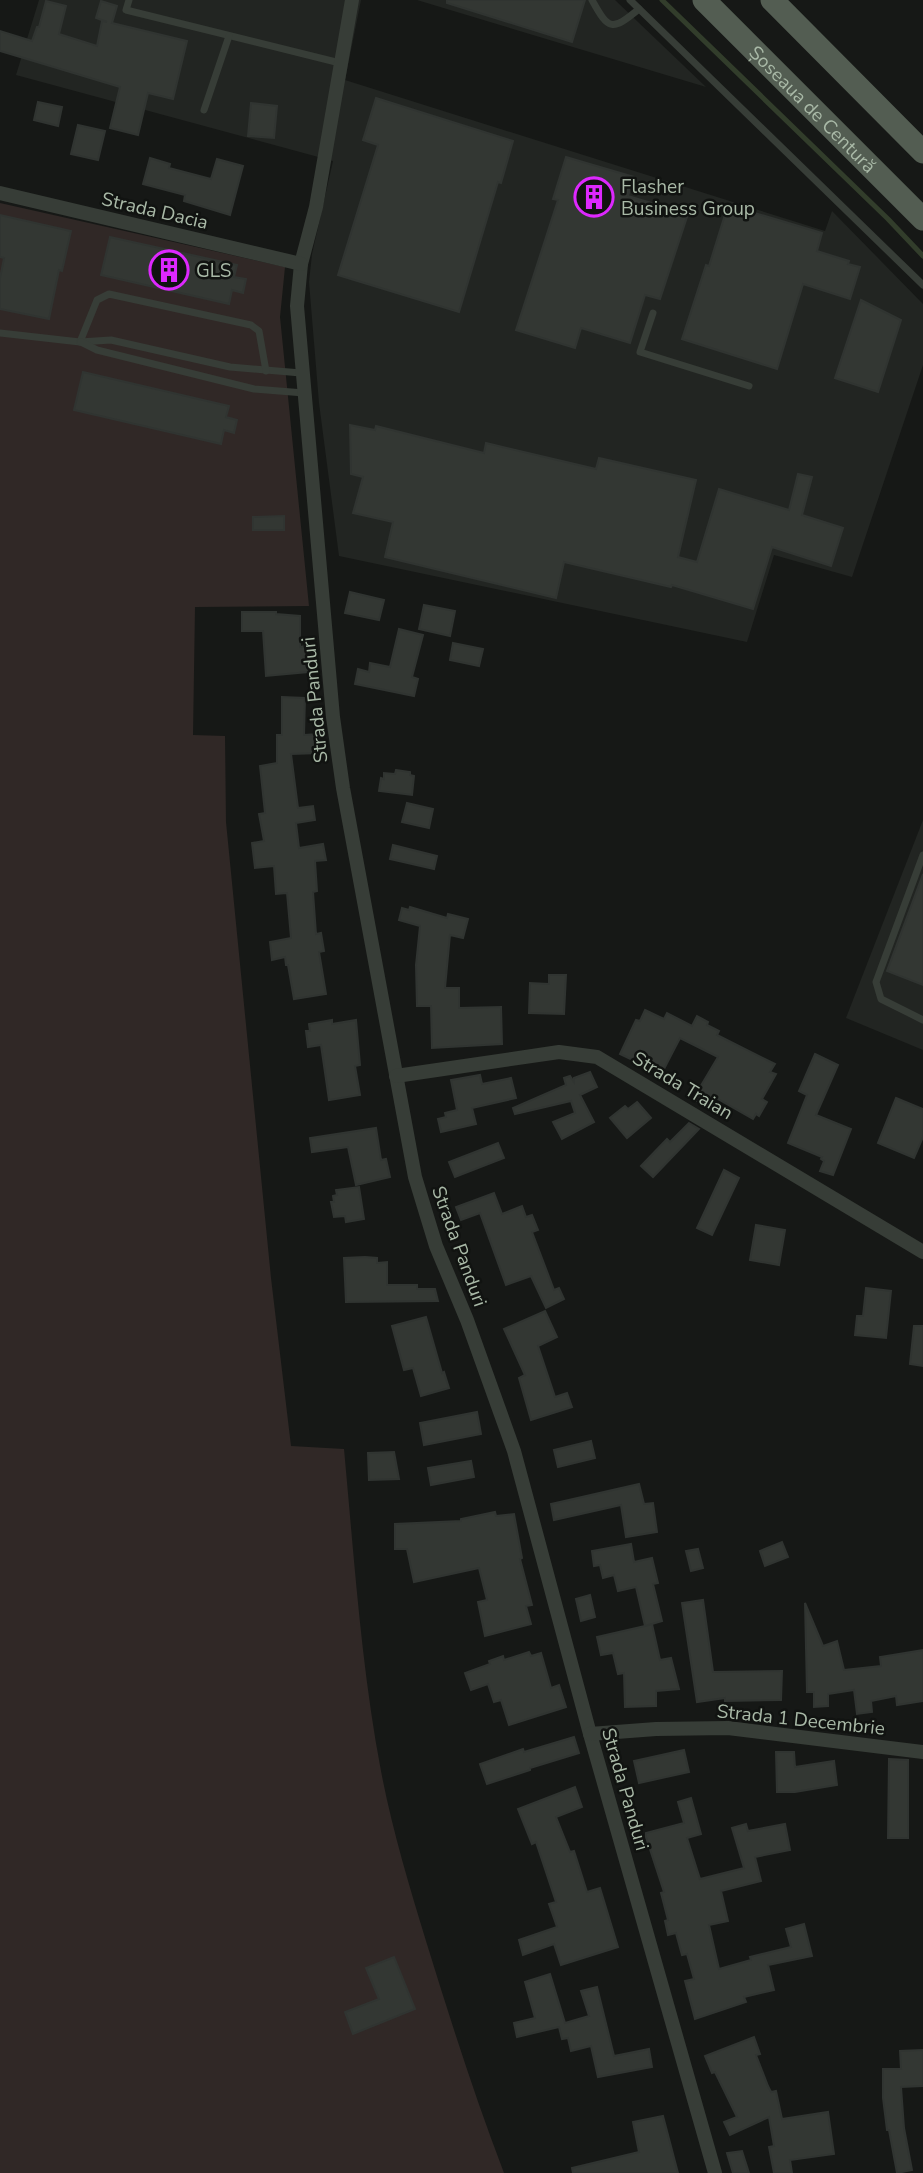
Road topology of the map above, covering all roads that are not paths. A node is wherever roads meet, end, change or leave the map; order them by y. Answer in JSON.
{"nodes":[{"id":1,"x":129,"y":0,"type":"edge"},
{"id":2,"x":352,"y":0,"type":"edge"},
{"id":3,"x":592,"y":0,"type":"edge"},
{"id":4,"x":630,"y":0,"type":"edge"},
{"id":5,"x":704,"y":0,"type":"edge"},
{"id":6,"x":772,"y":0,"type":"edge"},
{"id":7,"x":639,"y":9,"type":"junction"},
{"id":8,"x":229,"y":36,"type":"junction"},
{"id":9,"x":340,"y":63,"type":"junction"},
{"id":10,"x":204,"y":110,"type":"dead end"},
{"id":11,"x":923,"y":152,"type":"edge"},
{"id":12,"x":0,"y":193,"type":"edge"},
{"id":13,"x":923,"y":219,"type":"edge"},
{"id":14,"x":301,"y":264,"type":"junction"},
{"id":15,"x":923,"y":285,"type":"edge"},
{"id":16,"x":653,"y":313,"type":"dead end"},
{"id":17,"x":0,"y":333,"type":"edge"},
{"id":18,"x":80,"y":342,"type":"junction"},
{"id":19,"x":266,"y":371,"type":"junction"},
{"id":20,"x":301,"y":373,"type":"junction"},
{"id":21,"x":749,"y":386,"type":"dead end"},
{"id":22,"x":304,"y":393,"type":"junction"},
{"id":23,"x":923,"y":855,"type":"edge"},
{"id":24,"x":923,"y":1020,"type":"edge"},
{"id":25,"x":396,"y":1076,"type":"junction"},
{"id":26,"x":923,"y":1252,"type":"edge"},
{"id":27,"x":590,"y":1734,"type":"junction"},
{"id":28,"x":923,"y":1752,"type":"edge"},
{"id":29,"x":715,"y":2173,"type":"edge"}],
"edges":[{"from":1,"to":8,"type":"lane"},
{"from":2,"to":9,"type":"street","name":"Strada Panduri"},
{"from":3,"to":7,"type":"lane"},
{"from":4,"to":7,"type":"lane"},
{"from":5,"to":13,"type":"main road","name":"Șoseaua de Centură"},
{"from":6,"to":11,"type":"main road"},
{"from":7,"to":15,"type":"lane"},
{"from":8,"to":9,"type":"lane"},
{"from":8,"to":10,"type":"lane"},
{"from":9,"to":14,"type":"street","name":"Strada Panduri"},
{"from":12,"to":14,"type":"street","name":"Strada Dacia"},
{"from":14,"to":20,"type":"street","name":"Strada Panduri"},
{"from":16,"to":21,"type":"lane"},
{"from":17,"to":18,"type":"lane"},
{"from":18,"to":19,"type":"lane"},
{"from":18,"to":19,"type":"lane"},
{"from":18,"to":22,"type":"lane"},
{"from":19,"to":20,"type":"lane"},
{"from":20,"to":22,"type":"street","name":"Strada Panduri"},
{"from":22,"to":25,"type":"street","name":"Strada Panduri"},
{"from":23,"to":24,"type":"lane"},
{"from":25,"to":26,"type":"street","name":"Strada Traian"},
{"from":25,"to":27,"type":"street","name":"Strada Panduri"},
{"from":27,"to":28,"type":"street","name":"Strada 1 Decembrie"},
{"from":27,"to":29,"type":"street","name":"Strada Panduri"}]}
